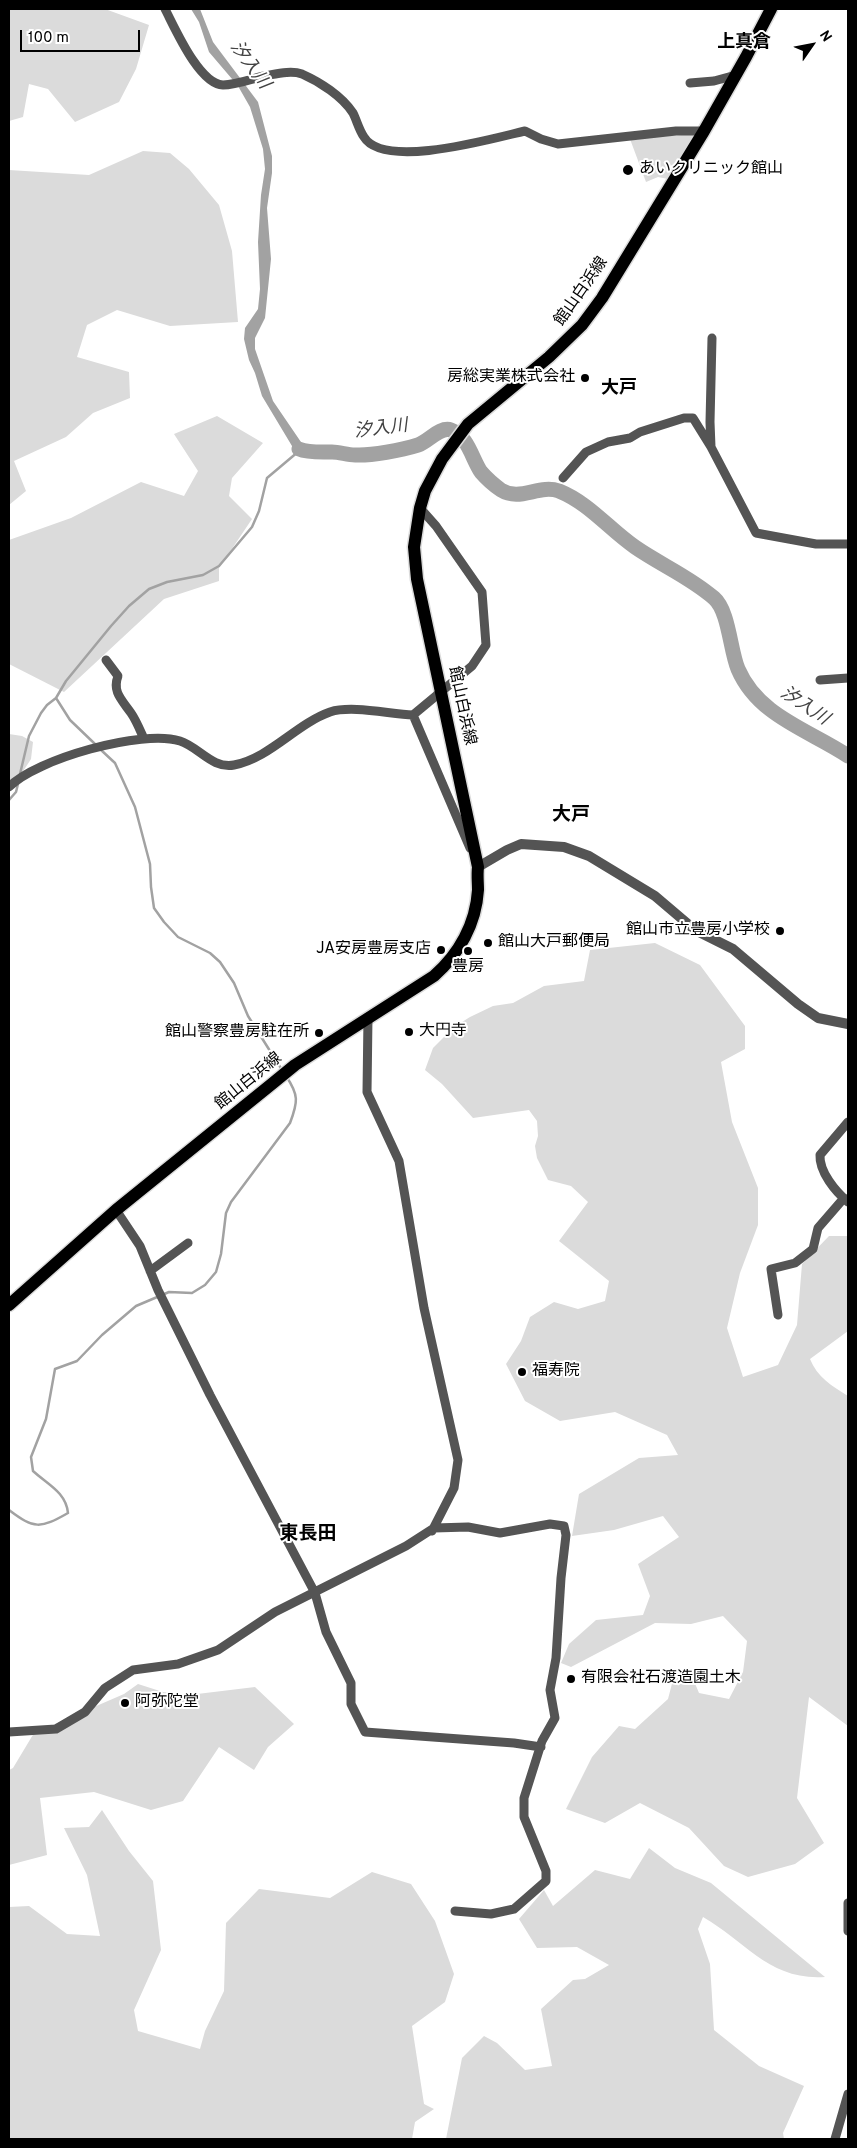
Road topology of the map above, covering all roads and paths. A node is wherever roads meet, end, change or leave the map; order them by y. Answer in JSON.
{"nodes":[{"id":1,"x":164,"y":9,"type":"edge"},
{"id":2,"x":771,"y":9,"type":"edge"},
{"id":3,"x":736,"y":75,"type":"junction"},
{"id":4,"x":690,"y":83,"type":"dead end"},
{"id":5,"x":704,"y":131,"type":"junction"},
{"id":6,"x":712,"y":338,"type":"dead end"},
{"id":7,"x":711,"y":447,"type":"junction"},
{"id":8,"x":563,"y":478,"type":"dead end"},
{"id":9,"x":420,"y":508,"type":"junction"},
{"id":10,"x":848,"y":544,"type":"edge"},
{"id":11,"x":106,"y":660,"type":"dead end"},
{"id":12,"x":848,"y":678,"type":"edge"},
{"id":13,"x":820,"y":680,"type":"dead end"},
{"id":14,"x":441,"y":692,"type":"junction"},
{"id":15,"x":413,"y":715,"type":"junction"},
{"id":16,"x":144,"y":739,"type":"junction"},
{"id":17,"x":12,"y":784,"type":"edge"},
{"id":18,"x":478,"y":867,"type":"junction"},
{"id":19,"x":368,"y":1017,"type":"junction"},
{"id":20,"x":848,"y":1024,"type":"edge"},
{"id":21,"x":848,"y":1122,"type":"edge"},
{"id":22,"x":846,"y":1200,"type":"edge"},
{"id":23,"x":116,"y":1210,"type":"junction"},
{"id":24,"x":188,"y":1243,"type":"dead end"},
{"id":25,"x":150,"y":1271,"type":"junction"},
{"id":26,"x":9,"y":1305,"type":"edge"},
{"id":27,"x":778,"y":1315,"type":"dead end"},
{"id":28,"x":432,"y":1531,"type":"junction"},
{"id":29,"x":315,"y":1593,"type":"junction"},
{"id":30,"x":9,"y":1732,"type":"edge"},
{"id":31,"x":541,"y":1747,"type":"junction"},
{"id":32,"x":848,"y":1903,"type":"edge"},
{"id":33,"x":455,"y":1911,"type":"dead end"},
{"id":34,"x":848,"y":1931,"type":"edge"},
{"id":35,"x":848,"y":2094,"type":"edge"},
{"id":36,"x":835,"y":2139,"type":"edge"}],
"edges":[{"from":1,"to":5,"type":"street"},
{"from":2,"to":3,"type":"main road","name":"館山白浜線"},
{"from":3,"to":4,"type":"street"},
{"from":3,"to":5,"type":"main road","name":"館山白浜線"},
{"from":5,"to":9,"type":"main road","name":"館山白浜線"},
{"from":6,"to":7,"type":"street"},
{"from":7,"to":8,"type":"street"},
{"from":7,"to":10,"type":"street"},
{"from":9,"to":14,"type":"main road","name":"館山白浜線"},
{"from":9,"to":14,"type":"street"},
{"from":11,"to":16,"type":"street"},
{"from":12,"to":13,"type":"street"},
{"from":14,"to":15,"type":"street"},
{"from":14,"to":18,"type":"main road","name":"館山白浜線"},
{"from":15,"to":16,"type":"street"},
{"from":15,"to":18,"type":"street"},
{"from":16,"to":17,"type":"street"},
{"from":18,"to":19,"type":"main road","name":"館山白浜線"},
{"from":18,"to":20,"type":"street"},
{"from":19,"to":23,"type":"main road","name":"館山白浜線"},
{"from":19,"to":28,"type":"street"},
{"from":21,"to":22,"type":"street"},
{"from":22,"to":27,"type":"street"},
{"from":23,"to":25,"type":"street"},
{"from":23,"to":26,"type":"main road","name":"館山白浜線"},
{"from":24,"to":25,"type":"street"},
{"from":25,"to":29,"type":"street"},
{"from":28,"to":29,"type":"street"},
{"from":28,"to":31,"type":"street"},
{"from":29,"to":30,"type":"street"},
{"from":29,"to":31,"type":"street"},
{"from":31,"to":33,"type":"street"},
{"from":32,"to":34,"type":"street"},
{"from":35,"to":36,"type":"street"}]}
